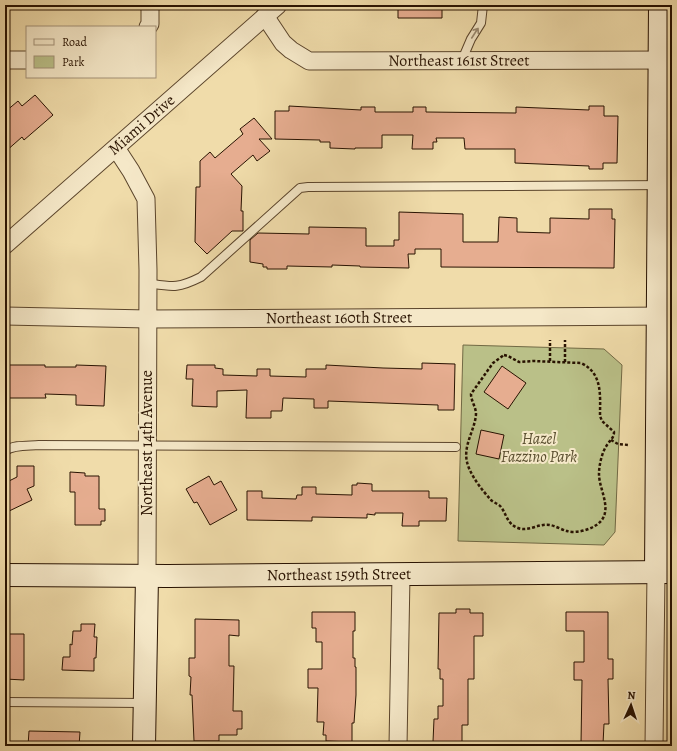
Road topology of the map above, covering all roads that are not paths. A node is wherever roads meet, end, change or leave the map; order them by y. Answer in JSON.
{"nodes":[{"id":1,"x":150,"y":5,"type":"edge"},
{"id":2,"x":483,"y":5,"type":"edge"},
{"id":3,"x":660,"y":5,"type":"edge"},
{"id":4,"x":272,"y":10,"type":"edge"},
{"id":5,"x":149,"y":26,"type":"edge"},
{"id":6,"x":5,"y":60,"type":"edge"},
{"id":7,"x":26,"y":60,"type":"edge"},
{"id":8,"x":462,"y":60,"type":"junction"},
{"id":9,"x":666,"y":60,"type":"edge"},
{"id":10,"x":116,"y":148,"type":"junction"},
{"id":11,"x":666,"y":185,"type":"edge"},
{"id":12,"x":5,"y":245,"type":"edge"},
{"id":13,"x":147,"y":283,"type":"junction"},
{"id":14,"x":5,"y":316,"type":"edge"},
{"id":15,"x":665,"y":316,"type":"edge"},
{"id":16,"x":148,"y":319,"type":"junction"},
{"id":17,"x":147,"y":445,"type":"junction"},
{"id":18,"x":456,"y":447,"type":"dead end"},
{"id":19,"x":5,"y":451,"type":"edge"},
{"id":20,"x":664,"y":572,"type":"edge"},
{"id":21,"x":5,"y":575,"type":"edge"},
{"id":22,"x":401,"y":575,"type":"junction"},
{"id":23,"x":146,"y":576,"type":"junction"},
{"id":24,"x":5,"y":702,"type":"edge"},
{"id":25,"x":145,"y":703,"type":"junction"},
{"id":26,"x":144,"y":746,"type":"edge"},
{"id":27,"x":398,"y":746,"type":"edge"},
{"id":28,"x":654,"y":746,"type":"edge"}],
"edges":[{"from":1,"to":5,"type":"street"},
{"from":8,"to":2,"type":"lane","one_way":true},
{"from":3,"to":9,"type":"street"},
{"from":4,"to":8,"type":"street","name":"Northeast 161st Street"},
{"from":4,"to":10,"type":"street","name":"Miami Drive"},
{"from":6,"to":7,"type":"street"},
{"from":8,"to":9,"type":"street","name":"Northeast 161st Street"},
{"from":9,"to":11,"type":"street"},
{"from":10,"to":12,"type":"street","name":"Miami Drive"},
{"from":10,"to":13,"type":"street","name":"Northeast 14th Avenue"},
{"from":11,"to":13,"type":"lane"},
{"from":11,"to":15,"type":"street"},
{"from":13,"to":16,"type":"street","name":"Northeast 14th Avenue"},
{"from":14,"to":16,"type":"street","name":"Northeast 160th Street"},
{"from":15,"to":16,"type":"street","name":"Northeast 160th Street"},
{"from":15,"to":20,"type":"street"},
{"from":16,"to":17,"type":"street","name":"Northeast 14th Avenue"},
{"from":17,"to":18,"type":"lane"},
{"from":17,"to":19,"type":"lane"},
{"from":17,"to":23,"type":"street","name":"Northeast 14th Avenue"},
{"from":20,"to":22,"type":"street","name":"Northeast 159th Street"},
{"from":20,"to":28,"type":"street"},
{"from":21,"to":23,"type":"street","name":"Northeast 159th Street"},
{"from":22,"to":23,"type":"street","name":"Northeast 159th Street"},
{"from":22,"to":27,"type":"street"},
{"from":23,"to":25,"type":"street","name":"Northeast 14th Avenue"},
{"from":24,"to":25,"type":"lane"},
{"from":25,"to":26,"type":"street","name":"Northeast 14th Avenue"}]}
